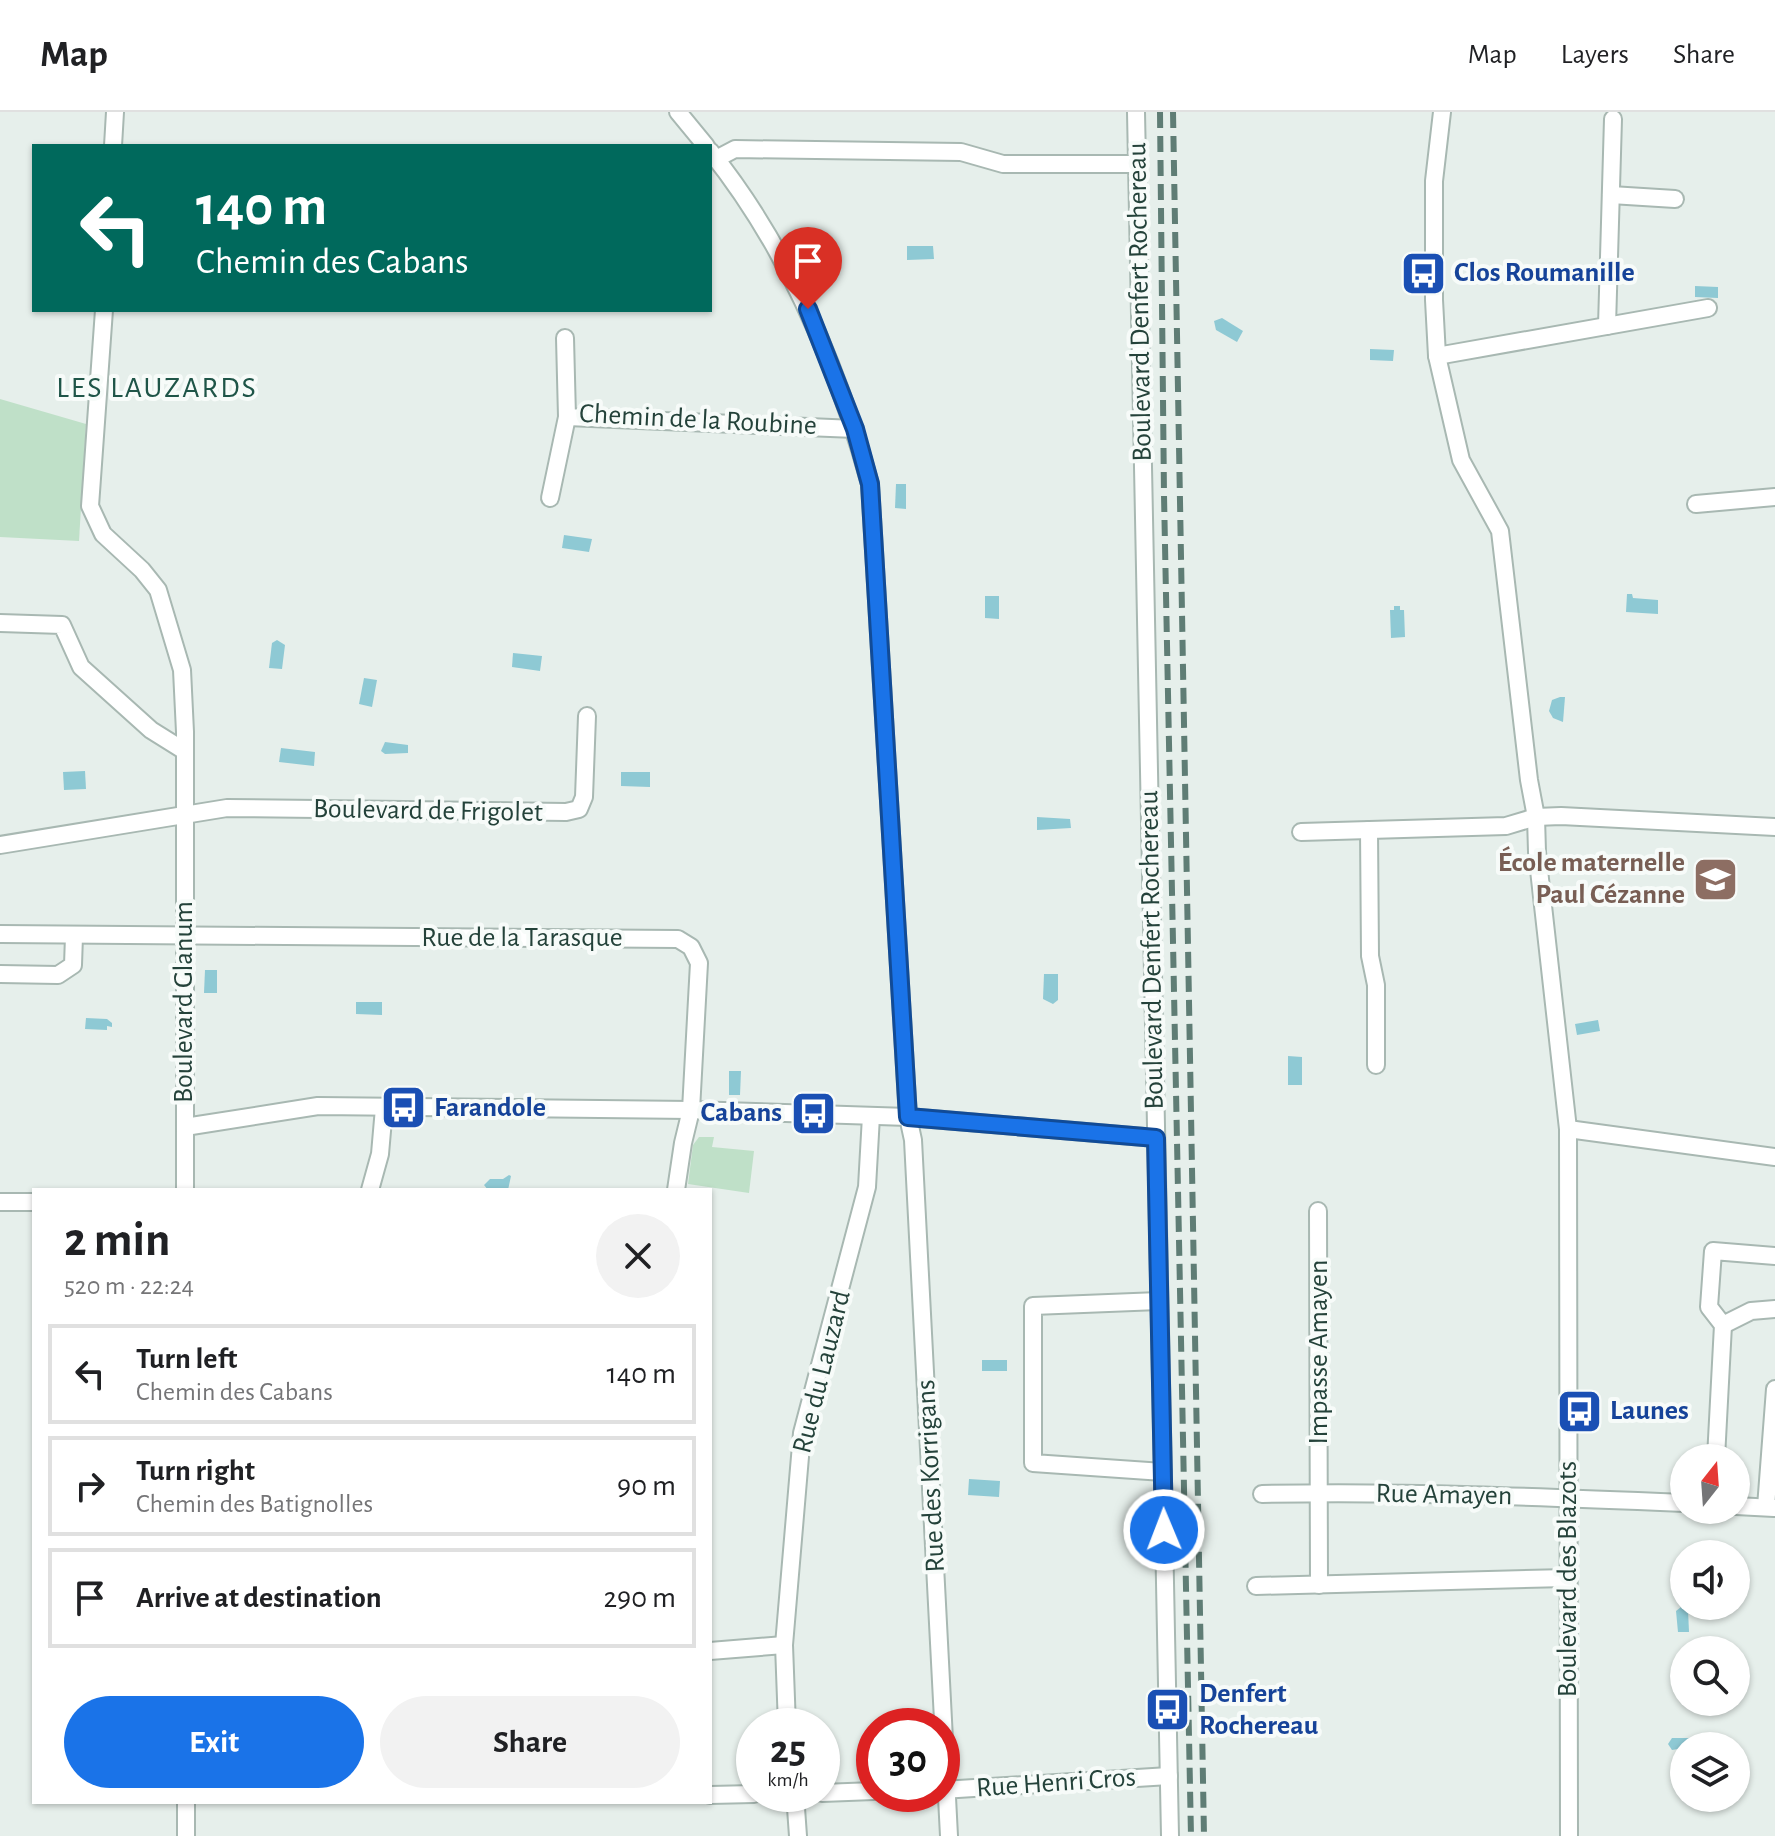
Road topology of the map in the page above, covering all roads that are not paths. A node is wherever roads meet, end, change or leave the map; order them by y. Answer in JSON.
{"nodes":[{"id":1,"x":115,"y":112,"type":"edge"},
{"id":2,"x":678,"y":112,"type":"edge"},
{"id":3,"x":1136,"y":112,"type":"edge"},
{"id":4,"x":1442,"y":112,"type":"edge"},
{"id":5,"x":1613,"y":119,"type":"dead end"},
{"id":6,"x":113,"y":144,"type":"edge"},
{"id":7,"x":704,"y":144,"type":"edge"},
{"id":8,"x":712,"y":152,"type":"edge"},
{"id":9,"x":712,"y":153,"type":"edge"},
{"id":10,"x":1137,"y":164,"type":"junction"},
{"id":11,"x":1611,"y":195,"type":"junction"},
{"id":12,"x":1675,"y":199,"type":"dead end"},
{"id":13,"x":1708,"y":308,"type":"dead end"},
{"id":14,"x":104,"y":312,"type":"edge"},
{"id":15,"x":1607,"y":326,"type":"junction"},
{"id":16,"x":565,"y":338,"type":"dead end"},
{"id":17,"x":1437,"y":356,"type":"junction"},
{"id":18,"x":567,"y":417,"type":"junction"},
{"id":19,"x":855,"y":429,"type":"junction"},
{"id":20,"x":1775,"y":497,"type":"edge"},
{"id":21,"x":550,"y":498,"type":"dead end"},
{"id":22,"x":1696,"y":504,"type":"dead end"},
{"id":23,"x":0,"y":623,"type":"edge"},
{"id":24,"x":587,"y":716,"type":"dead end"},
{"id":25,"x":183,"y":750,"type":"junction"},
{"id":26,"x":184,"y":814,"type":"junction"},
{"id":27,"x":1536,"y":817,"type":"junction"},
{"id":28,"x":1775,"y":827,"type":"edge"},
{"id":29,"x":1369,"y":830,"type":"junction"},
{"id":30,"x":1301,"y":832,"type":"dead end"},
{"id":31,"x":0,"y":845,"type":"edge"},
{"id":32,"x":0,"y":934,"type":"edge"},
{"id":33,"x":74,"y":936,"type":"junction"},
{"id":34,"x":184,"y":938,"type":"junction"},
{"id":35,"x":0,"y":974,"type":"edge"},
{"id":36,"x":1376,"y":1065,"type":"dead end"},
{"id":37,"x":384,"y":1108,"type":"junction"},
{"id":38,"x":691,"y":1110,"type":"junction"},
{"id":39,"x":871,"y":1116,"type":"junction"},
{"id":40,"x":908,"y":1117,"type":"junction"},
{"id":41,"x":185,"y":1127,"type":"junction"},
{"id":42,"x":1568,"y":1129,"type":"junction"},
{"id":43,"x":1156,"y":1138,"type":"junction"},
{"id":44,"x":1775,"y":1157,"type":"edge"},
{"id":45,"x":185,"y":1188,"type":"edge"},
{"id":46,"x":371,"y":1188,"type":"edge"},
{"id":47,"x":676,"y":1188,"type":"edge"},
{"id":48,"x":0,"y":1202,"type":"edge"},
{"id":49,"x":32,"y":1202,"type":"edge"},
{"id":50,"x":1318,"y":1211,"type":"dead end"},
{"id":51,"x":1775,"y":1256,"type":"edge"},
{"id":52,"x":1159,"y":1301,"type":"junction"},
{"id":53,"x":1775,"y":1309,"type":"edge"},
{"id":54,"x":1723,"y":1325,"type":"junction"},
{"id":55,"x":1775,"y":1389,"type":"edge"},
{"id":56,"x":1717,"y":1444,"type":"edge"},
{"id":57,"x":1163,"y":1472,"type":"junction"},
{"id":58,"x":1320,"y":1493,"type":"junction"},
{"id":59,"x":1262,"y":1494,"type":"dead end"},
{"id":60,"x":1568,"y":1498,"type":"junction"},
{"id":61,"x":1670,"y":1502,"type":"edge"},
{"id":62,"x":1750,"y":1506,"type":"edge"},
{"id":63,"x":1770,"y":1507,"type":"edge"},
{"id":64,"x":1567,"y":1578,"type":"junction"},
{"id":65,"x":1319,"y":1585,"type":"junction"},
{"id":66,"x":1256,"y":1586,"type":"dead end"},
{"id":67,"x":784,"y":1645,"type":"junction"},
{"id":68,"x":712,"y":1651,"type":"edge"},
{"id":69,"x":786,"y":1708,"type":"edge"},
{"id":70,"x":941,"y":1708,"type":"edge"},
{"id":71,"x":1169,"y":1776,"type":"junction"},
{"id":72,"x":960,"y":1789,"type":"edge"},
{"id":73,"x":736,"y":1794,"type":"edge"},
{"id":74,"x":712,"y":1795,"type":"edge"},
{"id":75,"x":186,"y":1804,"type":"edge"},
{"id":76,"x":796,"y":1812,"type":"edge"},
{"id":77,"x":947,"y":1812,"type":"edge"},
{"id":78,"x":186,"y":1836,"type":"edge"},
{"id":79,"x":798,"y":1836,"type":"edge"},
{"id":80,"x":949,"y":1836,"type":"edge"},
{"id":81,"x":1170,"y":1836,"type":"edge"},
{"id":82,"x":1569,"y":1836,"type":"edge"}],
"edges":[{"from":1,"to":6,"type":"street"},
{"from":2,"to":7,"type":"street","name":"Rue des Korrigans"},
{"from":3,"to":10,"type":"street","name":"Boulevard Denfert Rochereau"},
{"from":4,"to":17,"type":"street","name":"Boulevard des Blazots"},
{"from":5,"to":11,"type":"street"},
{"from":8,"to":10,"type":"street"},
{"from":9,"to":19,"type":"street","name":"Rue des Korrigans"},
{"from":10,"to":43,"type":"street","name":"Boulevard Denfert Rochereau"},
{"from":11,"to":12,"type":"street"},
{"from":11,"to":15,"type":"street"},
{"from":13,"to":15,"type":"street"},
{"from":14,"to":25,"type":"street","name":"Boulevard Glanum"},
{"from":15,"to":17,"type":"street"},
{"from":16,"to":18,"type":"street","name":"Chemin de la Roubine"},
{"from":17,"to":27,"type":"street","name":"Boulevard des Blazots"},
{"from":18,"to":19,"type":"street","name":"Chemin de la Roubine"},
{"from":18,"to":21,"type":"street"},
{"from":19,"to":40,"type":"street","name":"Rue des Korrigans"},
{"from":20,"to":22,"type":"street"},
{"from":23,"to":25,"type":"street"},
{"from":24,"to":26,"type":"street","name":"Boulevard de Frigolet"},
{"from":25,"to":26,"type":"street","name":"Boulevard Glanum"},
{"from":26,"to":31,"type":"street"},
{"from":26,"to":34,"type":"street","name":"Boulevard Glanum"},
{"from":27,"to":28,"type":"street"},
{"from":27,"to":29,"type":"street"},
{"from":27,"to":42,"type":"street","name":"Boulevard des Blazots"},
{"from":29,"to":30,"type":"street"},
{"from":29,"to":36,"type":"street"},
{"from":32,"to":33,"type":"street","name":"Rue de la Tarasque"},
{"from":33,"to":34,"type":"street","name":"Rue de la Tarasque"},
{"from":33,"to":35,"type":"street"},
{"from":34,"to":38,"type":"street","name":"Rue de la Tarasque"},
{"from":34,"to":41,"type":"street","name":"Boulevard Glanum"},
{"from":37,"to":38,"type":"street"},
{"from":37,"to":41,"type":"street"},
{"from":37,"to":46,"type":"street"},
{"from":38,"to":39,"type":"street"},
{"from":38,"to":47,"type":"street","name":"Rue de la Tarasque"},
{"from":39,"to":40,"type":"street"},
{"from":39,"to":67,"type":"street","name":"Rue du Lauzard"},
{"from":40,"to":43,"type":"street"},
{"from":40,"to":70,"type":"street","name":"Rue des Korrigans"},
{"from":41,"to":45,"type":"street","name":"Boulevard Glanum"},
{"from":42,"to":44,"type":"street"},
{"from":42,"to":60,"type":"street","name":"Boulevard des Blazots"},
{"from":43,"to":52,"type":"street","name":"Boulevard Denfert Rochereau"},
{"from":48,"to":49,"type":"street"},
{"from":50,"to":58,"type":"street","name":"Impasse Amayen"},
{"from":51,"to":54,"type":"street"},
{"from":52,"to":57,"type":"street","name":"Boulevard Denfert Rochereau"},
{"from":52,"to":57,"type":"street"},
{"from":53,"to":54,"type":"street"},
{"from":54,"to":56,"type":"street"},
{"from":55,"to":63,"type":"street"},
{"from":57,"to":71,"type":"street","name":"Boulevard Denfert Rochereau"},
{"from":58,"to":59,"type":"street","name":"Rue Amayen"},
{"from":58,"to":60,"type":"street","name":"Rue Amayen"},
{"from":58,"to":65,"type":"street"},
{"from":60,"to":61,"type":"street","name":"Rue Amayen"},
{"from":60,"to":64,"type":"street","name":"Boulevard des Blazots"},
{"from":62,"to":63,"type":"street"},
{"from":64,"to":65,"type":"street"},
{"from":64,"to":82,"type":"street","name":"Boulevard des Blazots"},
{"from":65,"to":66,"type":"street"},
{"from":67,"to":68,"type":"street"},
{"from":67,"to":69,"type":"street","name":"Rue du Lauzard"},
{"from":71,"to":72,"type":"street","name":"Rue Henri Cros"},
{"from":71,"to":81,"type":"street","name":"Boulevard Denfert Rochereau"},
{"from":73,"to":74,"type":"street"},
{"from":75,"to":78,"type":"street"},
{"from":76,"to":79,"type":"street"},
{"from":77,"to":80,"type":"street","name":"Rue des Korrigans"}]}
